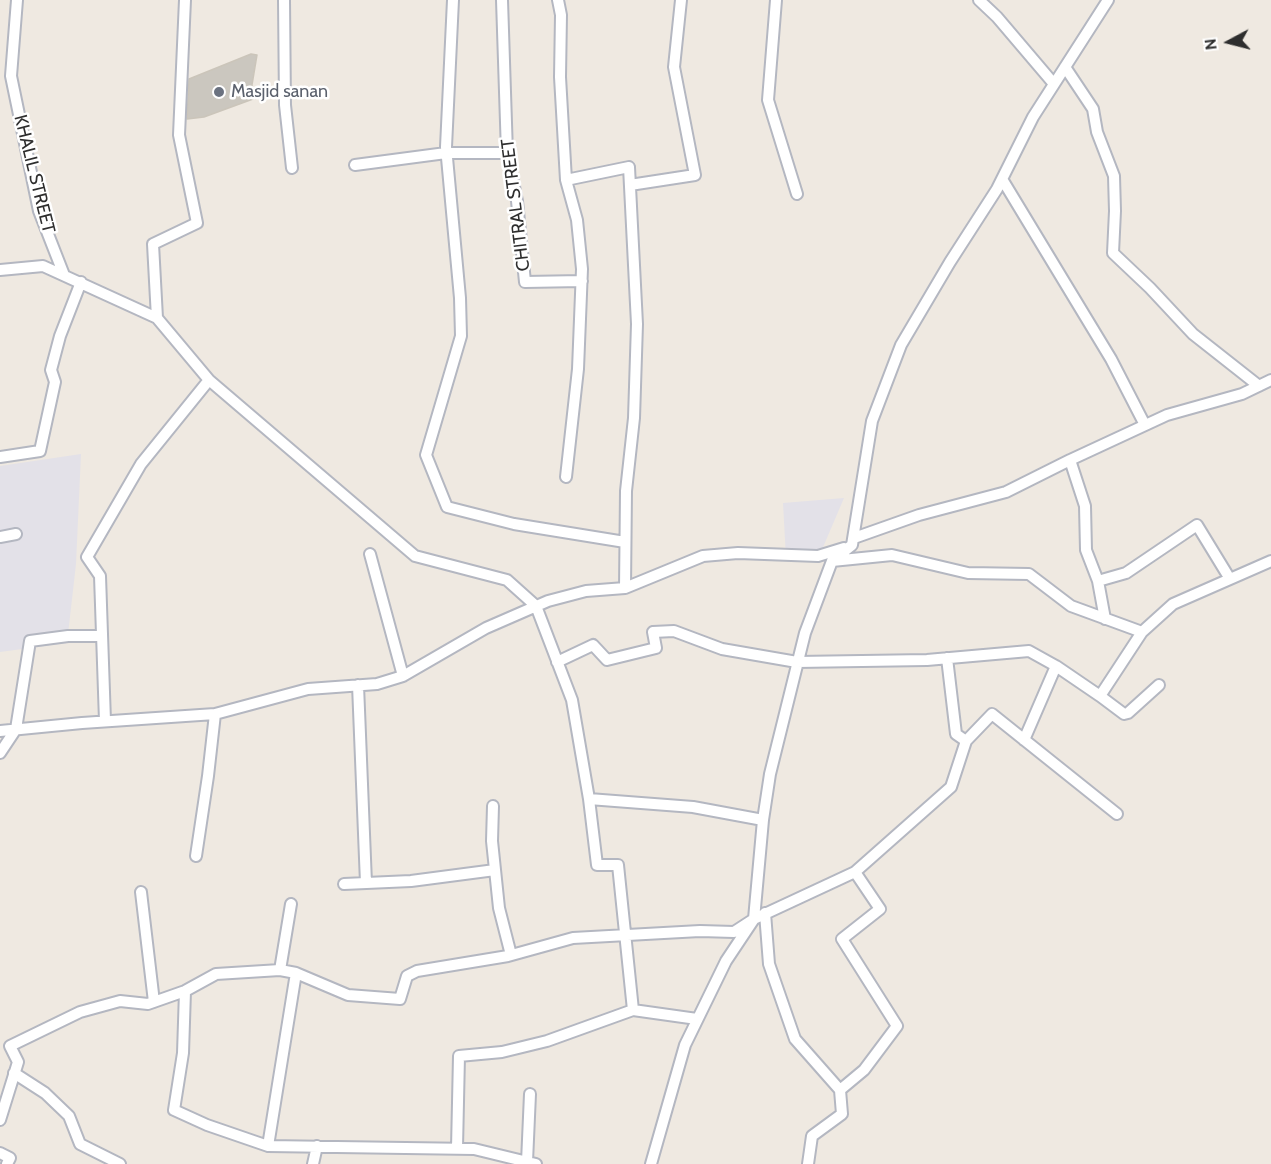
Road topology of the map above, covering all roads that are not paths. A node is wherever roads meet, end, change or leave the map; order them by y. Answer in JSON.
{"nodes":[{"id":1,"x":17,"y":0,"type":"edge"},
{"id":2,"x":185,"y":0,"type":"edge"},
{"id":3,"x":284,"y":0,"type":"edge"},
{"id":4,"x":453,"y":0,"type":"edge"},
{"id":5,"x":502,"y":0,"type":"edge"},
{"id":6,"x":558,"y":0,"type":"edge"},
{"id":7,"x":681,"y":0,"type":"edge"},
{"id":8,"x":776,"y":0,"type":"edge"},
{"id":9,"x":979,"y":0,"type":"edge"},
{"id":10,"x":1108,"y":0,"type":"edge"},
{"id":11,"x":1065,"y":66,"type":"junction"},
{"id":12,"x":1054,"y":84,"type":"junction"},
{"id":13,"x":446,"y":153,"type":"junction"},
{"id":14,"x":507,"y":153,"type":"junction"},
{"id":15,"x":355,"y":165,"type":"dead end"},
{"id":16,"x":292,"y":168,"type":"dead end"},
{"id":17,"x":1002,"y":179,"type":"junction"},
{"id":18,"x":566,"y":180,"type":"junction"},
{"id":19,"x":630,"y":185,"type":"junction"},
{"id":20,"x":797,"y":194,"type":"dead end"},
{"id":21,"x":0,"y":270,"type":"edge"},
{"id":22,"x":64,"y":275,"type":"junction"},
{"id":23,"x":582,"y":281,"type":"junction"},
{"id":24,"x":81,"y":282,"type":"junction"},
{"id":25,"x":157,"y":318,"type":"junction"},
{"id":26,"x":1271,"y":380,"type":"edge"},
{"id":27,"x":209,"y":381,"type":"junction"},
{"id":28,"x":1259,"y":386,"type":"junction"},
{"id":29,"x":1145,"y":425,"type":"junction"},
{"id":30,"x":0,"y":457,"type":"edge"},
{"id":31,"x":1070,"y":460,"type":"junction"},
{"id":32,"x":566,"y":477,"type":"dead end"},
{"id":33,"x":16,"y":534,"type":"dead end"},
{"id":34,"x":0,"y":537,"type":"edge"},
{"id":35,"x":625,"y":542,"type":"junction"},
{"id":36,"x":853,"y":542,"type":"junction"},
{"id":37,"x":370,"y":554,"type":"dead end"},
{"id":38,"x":832,"y":561,"type":"junction"},
{"id":39,"x":1271,"y":561,"type":"edge"},
{"id":40,"x":1230,"y":579,"type":"junction"},
{"id":41,"x":1098,"y":582,"type":"junction"},
{"id":42,"x":625,"y":588,"type":"junction"},
{"id":43,"x":536,"y":606,"type":"junction"},
{"id":44,"x":1106,"y":619,"type":"junction"},
{"id":45,"x":1142,"y":632,"type":"junction"},
{"id":46,"x":102,"y":636,"type":"junction"},
{"id":47,"x":947,"y":658,"type":"junction"},
{"id":48,"x":557,"y":662,"type":"junction"},
{"id":49,"x":797,"y":662,"type":"junction"},
{"id":50,"x":1056,"y":666,"type":"junction"},
{"id":51,"x":403,"y":676,"type":"junction"},
{"id":52,"x":358,"y":685,"type":"junction"},
{"id":53,"x":1160,"y":685,"type":"dead end"},
{"id":54,"x":1100,"y":696,"type":"junction"},
{"id":55,"x":214,"y":714,"type":"junction"},
{"id":56,"x":105,"y":721,"type":"junction"},
{"id":57,"x":16,"y":729,"type":"junction"},
{"id":58,"x":0,"y":731,"type":"edge"},
{"id":59,"x":1024,"y":740,"type":"junction"},
{"id":60,"x":966,"y":741,"type":"junction"},
{"id":61,"x":0,"y":753,"type":"edge"},
{"id":62,"x":589,"y":799,"type":"junction"},
{"id":63,"x":493,"y":806,"type":"dead end"},
{"id":64,"x":1117,"y":814,"type":"dead end"},
{"id":65,"x":763,"y":820,"type":"junction"},
{"id":66,"x":196,"y":856,"type":"dead end"},
{"id":67,"x":495,"y":870,"type":"junction"},
{"id":68,"x":855,"y":872,"type":"junction"},
{"id":69,"x":344,"y":884,"type":"dead end"},
{"id":70,"x":366,"y":884,"type":"junction"},
{"id":71,"x":141,"y":892,"type":"dead end"},
{"id":72,"x":291,"y":904,"type":"dead end"},
{"id":73,"x":765,"y":914,"type":"junction"},
{"id":74,"x":754,"y":919,"type":"junction"},
{"id":75,"x":626,"y":935,"type":"junction"},
{"id":76,"x":511,"y":955,"type":"junction"},
{"id":77,"x":280,"y":970,"type":"junction"},
{"id":78,"x":296,"y":973,"type":"junction"},
{"id":79,"x":184,"y":991,"type":"junction"},
{"id":80,"x":154,"y":1002,"type":"junction"},
{"id":81,"x":633,"y":1010,"type":"junction"},
{"id":82,"x":697,"y":1019,"type":"junction"},
{"id":83,"x":14,"y":1073,"type":"junction"},
{"id":84,"x":840,"y":1090,"type":"junction"},
{"id":85,"x":530,"y":1094,"type":"dead end"},
{"id":86,"x":0,"y":1120,"type":"edge"},
{"id":87,"x":268,"y":1146,"type":"junction"},
{"id":88,"x":317,"y":1146,"type":"junction"},
{"id":89,"x":457,"y":1148,"type":"junction"},
{"id":90,"x":0,"y":1153,"type":"edge"},
{"id":91,"x":513,"y":1161,"type":"edge"},
{"id":92,"x":531,"y":1163,"type":"edge"},
{"id":93,"x":7,"y":1164,"type":"edge"},
{"id":94,"x":120,"y":1164,"type":"edge"},
{"id":95,"x":313,"y":1164,"type":"edge"},
{"id":96,"x":651,"y":1164,"type":"edge"},
{"id":97,"x":808,"y":1164,"type":"edge"}],
"edges":[{"from":1,"to":22,"type":"street","name":"KHALIL STREET"},
{"from":2,"to":25,"type":"street"},
{"from":3,"to":16,"type":"street"},
{"from":4,"to":13,"type":"street"},
{"from":5,"to":14,"type":"street","name":"CHITRAL STREET"},
{"from":6,"to":18,"type":"street"},
{"from":7,"to":19,"type":"street"},
{"from":8,"to":20,"type":"street"},
{"from":9,"to":12,"type":"street"},
{"from":10,"to":11,"type":"street"},
{"from":11,"to":12,"type":"street"},
{"from":11,"to":28,"type":"street"},
{"from":12,"to":17,"type":"street"},
{"from":13,"to":14,"type":"street"},
{"from":13,"to":15,"type":"street"},
{"from":13,"to":35,"type":"street"},
{"from":14,"to":23,"type":"street","name":"CHITRAL STREET"},
{"from":17,"to":29,"type":"street"},
{"from":17,"to":36,"type":"street"},
{"from":18,"to":19,"type":"street"},
{"from":18,"to":23,"type":"street"},
{"from":19,"to":35,"type":"street"},
{"from":21,"to":22,"type":"street"},
{"from":22,"to":24,"type":"street"},
{"from":23,"to":32,"type":"street"},
{"from":24,"to":25,"type":"street"},
{"from":24,"to":30,"type":"street"},
{"from":25,"to":27,"type":"street"},
{"from":26,"to":28,"type":"street"},
{"from":27,"to":43,"type":"street"},
{"from":27,"to":46,"type":"street"},
{"from":28,"to":29,"type":"street"},
{"from":29,"to":31,"type":"street"},
{"from":31,"to":36,"type":"street"},
{"from":31,"to":41,"type":"street"},
{"from":33,"to":34,"type":"street"},
{"from":35,"to":42,"type":"street"},
{"from":36,"to":38,"type":"street"},
{"from":36,"to":42,"type":"street"},
{"from":37,"to":51,"type":"street"},
{"from":38,"to":44,"type":"street"},
{"from":38,"to":49,"type":"street"},
{"from":39,"to":40,"type":"street"},
{"from":40,"to":41,"type":"street"},
{"from":40,"to":45,"type":"street"},
{"from":41,"to":44,"type":"street"},
{"from":42,"to":43,"type":"street"},
{"from":43,"to":48,"type":"street"},
{"from":43,"to":51,"type":"street"},
{"from":44,"to":45,"type":"street"},
{"from":45,"to":54,"type":"street"},
{"from":46,"to":56,"type":"street"},
{"from":46,"to":57,"type":"street"},
{"from":47,"to":49,"type":"street"},
{"from":47,"to":50,"type":"street"},
{"from":47,"to":60,"type":"street"},
{"from":48,"to":49,"type":"street"},
{"from":48,"to":62,"type":"street"},
{"from":49,"to":65,"type":"street"},
{"from":50,"to":54,"type":"street"},
{"from":50,"to":59,"type":"street"},
{"from":51,"to":52,"type":"street"},
{"from":52,"to":55,"type":"street"},
{"from":52,"to":70,"type":"street"},
{"from":53,"to":54,"type":"street"},
{"from":55,"to":56,"type":"street"},
{"from":55,"to":66,"type":"street"},
{"from":56,"to":57,"type":"street"},
{"from":57,"to":58,"type":"street"},
{"from":57,"to":61,"type":"street"},
{"from":59,"to":60,"type":"street"},
{"from":59,"to":64,"type":"street"},
{"from":60,"to":68,"type":"street"},
{"from":62,"to":65,"type":"street"},
{"from":62,"to":75,"type":"street"},
{"from":63,"to":67,"type":"street"},
{"from":65,"to":74,"type":"street"},
{"from":67,"to":70,"type":"street"},
{"from":67,"to":76,"type":"street"},
{"from":68,"to":73,"type":"street"},
{"from":68,"to":84,"type":"street"},
{"from":69,"to":70,"type":"street"},
{"from":71,"to":80,"type":"street"},
{"from":72,"to":77,"type":"street"},
{"from":73,"to":74,"type":"street"},
{"from":73,"to":84,"type":"street"},
{"from":74,"to":75,"type":"street"},
{"from":74,"to":82,"type":"street"},
{"from":75,"to":76,"type":"street"},
{"from":75,"to":81,"type":"street"},
{"from":76,"to":78,"type":"street"},
{"from":77,"to":78,"type":"street"},
{"from":77,"to":79,"type":"street"},
{"from":78,"to":87,"type":"street"},
{"from":79,"to":80,"type":"street"},
{"from":79,"to":87,"type":"street"},
{"from":80,"to":83,"type":"street"},
{"from":81,"to":82,"type":"street"},
{"from":81,"to":89,"type":"street"},
{"from":82,"to":96,"type":"street"},
{"from":83,"to":86,"type":"street"},
{"from":83,"to":94,"type":"street"},
{"from":84,"to":97,"type":"street"},
{"from":85,"to":92,"type":"street"},
{"from":87,"to":88,"type":"street"},
{"from":88,"to":89,"type":"street"},
{"from":88,"to":95,"type":"street"},
{"from":89,"to":91,"type":"street"},
{"from":90,"to":93,"type":"street"},
{"from":91,"to":92,"type":"street"}]}
